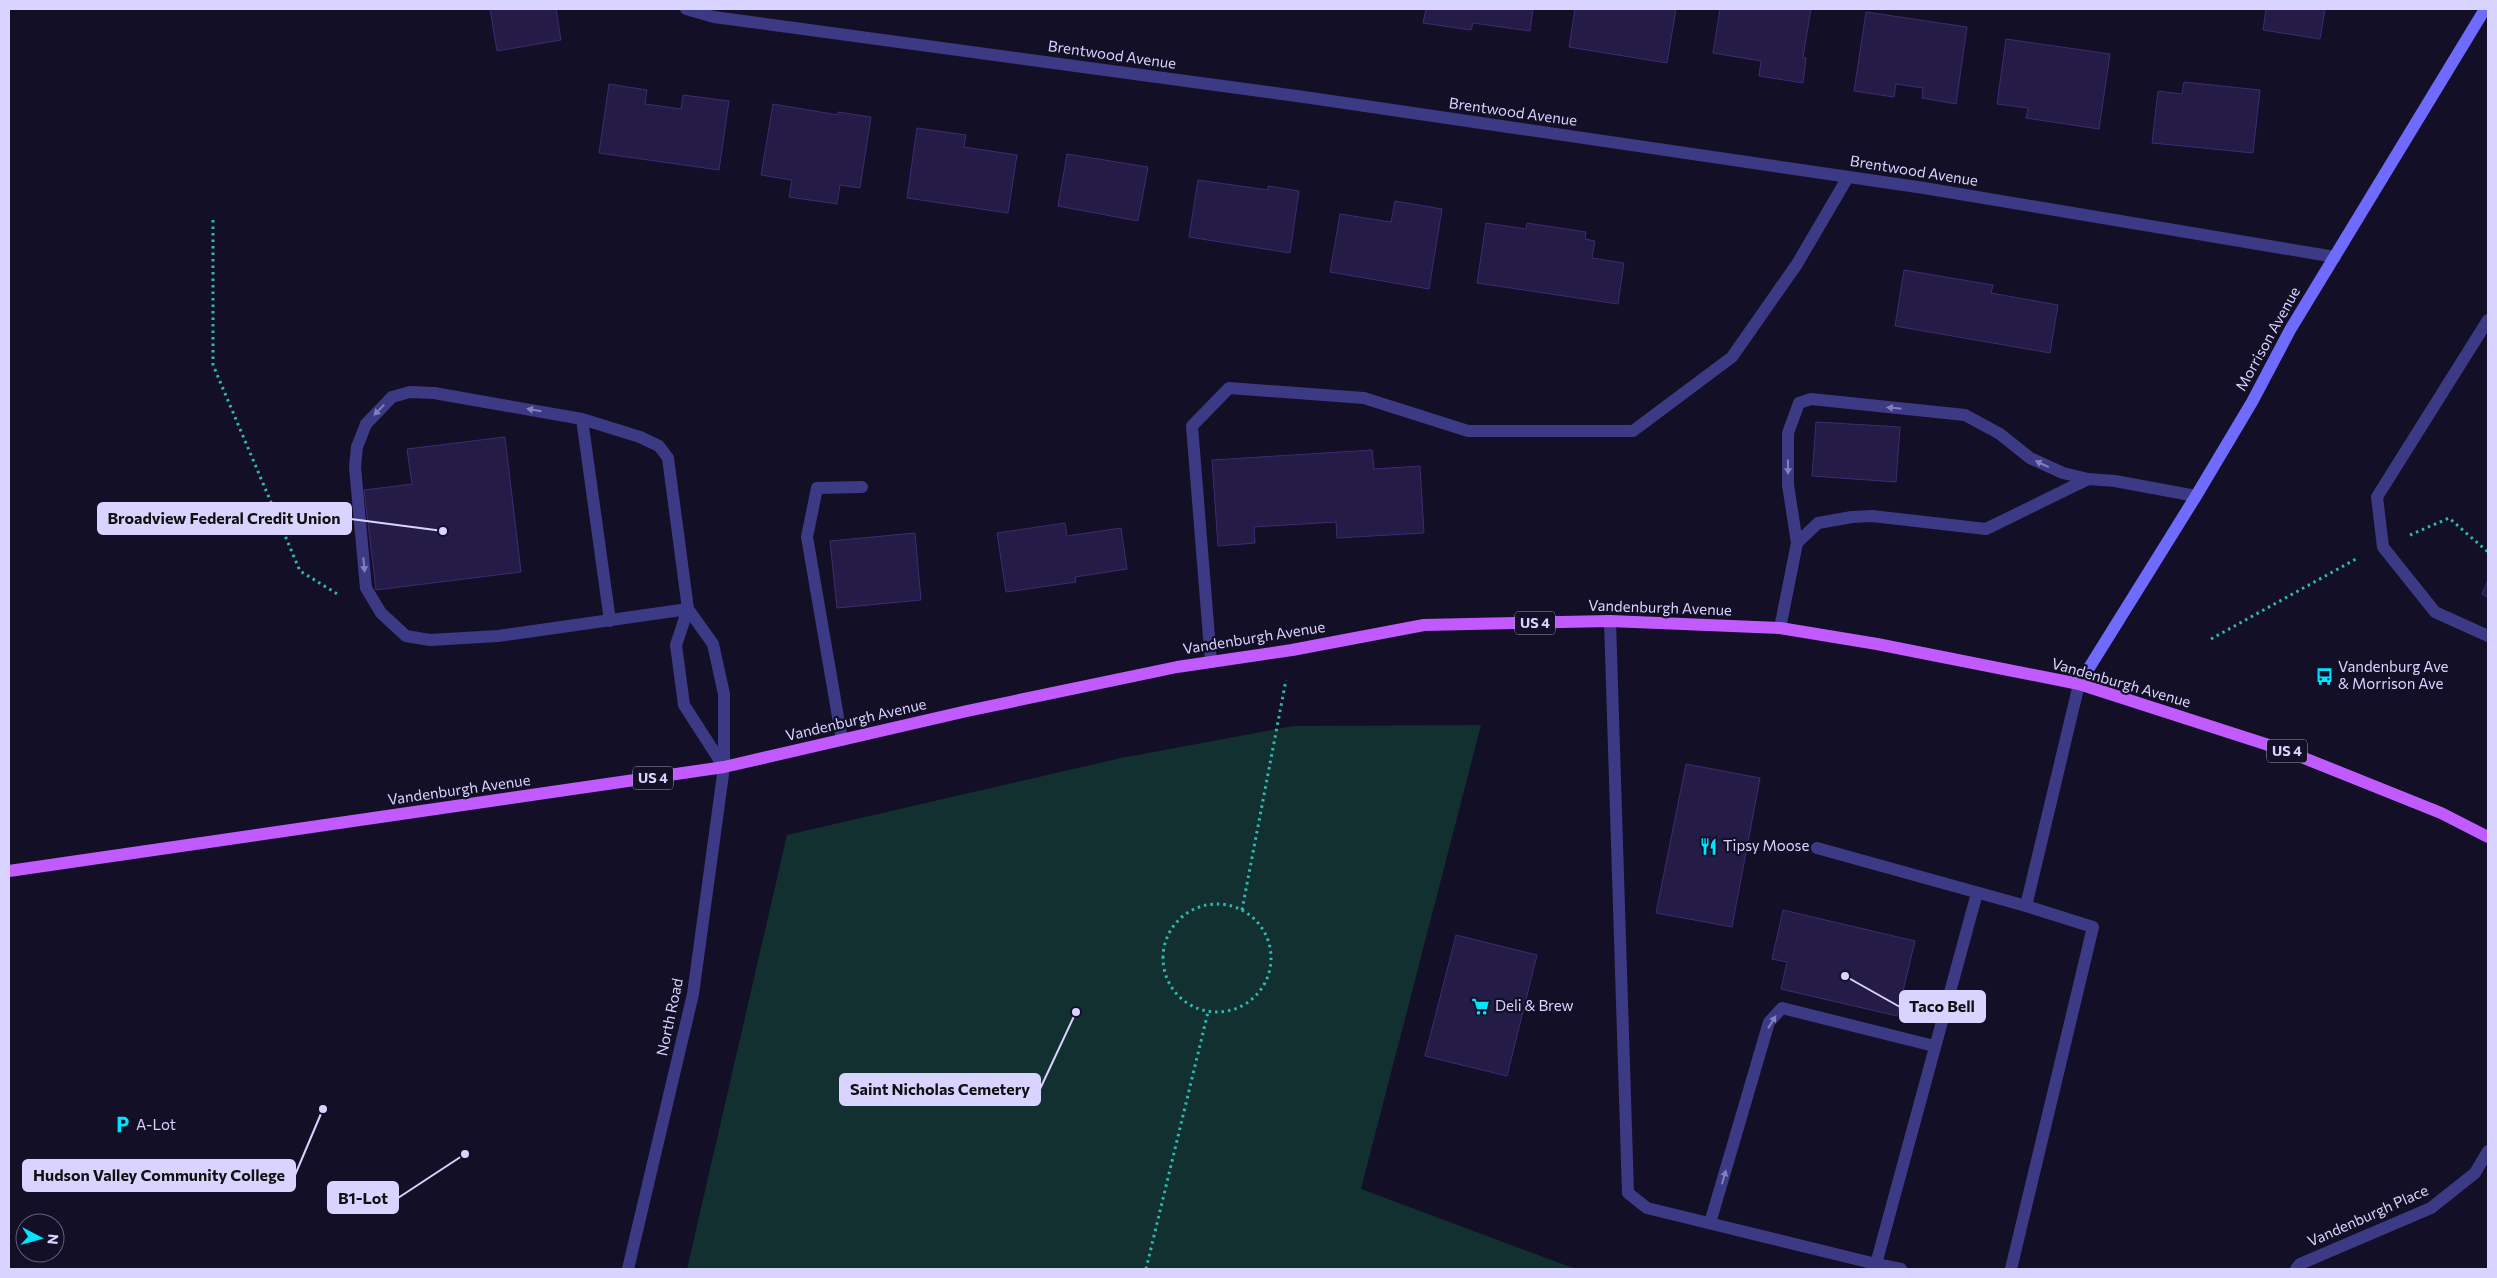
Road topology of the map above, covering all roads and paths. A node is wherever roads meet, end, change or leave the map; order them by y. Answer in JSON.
{"nodes":[{"id":1,"x":686,"y":9,"type":"edge"},
{"id":2,"x":2485,"y":9,"type":"edge"},
{"id":3,"x":1848,"y":177,"type":"junction"},
{"id":4,"x":213,"y":220,"type":"dead end"},
{"id":5,"x":2335,"y":257,"type":"junction"},
{"id":6,"x":2488,"y":320,"type":"edge"},
{"id":7,"x":582,"y":419,"type":"junction"},
{"id":8,"x":2088,"y":479,"type":"junction"},
{"id":9,"x":862,"y":487,"type":"dead end"},
{"id":10,"x":2196,"y":496,"type":"junction"},
{"id":11,"x":2410,"y":536,"type":"dead end"},
{"id":12,"x":1797,"y":543,"type":"junction"},
{"id":13,"x":2488,"y":552,"type":"edge"},
{"id":14,"x":2361,"y":557,"type":"dead end"},
{"id":15,"x":341,"y":596,"type":"dead end"},
{"id":16,"x":688,"y":609,"type":"junction"},
{"id":17,"x":610,"y":621,"type":"junction"},
{"id":18,"x":1610,"y":621,"type":"junction"},
{"id":19,"x":1780,"y":628,"type":"junction"},
{"id":20,"x":2488,"y":636,"type":"edge"},
{"id":21,"x":2211,"y":639,"type":"dead end"},
{"id":22,"x":1292,"y":650,"type":"junction"},
{"id":23,"x":1211,"y":662,"type":"junction"},
{"id":24,"x":2078,"y":684,"type":"junction"},
{"id":25,"x":842,"y":740,"type":"junction"},
{"id":26,"x":724,"y":767,"type":"junction"},
{"id":27,"x":2488,"y":837,"type":"edge"},
{"id":28,"x":1817,"y":848,"type":"dead end"},
{"id":29,"x":9,"y":871,"type":"edge"},
{"id":30,"x":1977,"y":893,"type":"junction"},
{"id":31,"x":2026,"y":906,"type":"junction"},
{"id":32,"x":1242,"y":910,"type":"junction"},
{"id":33,"x":1208,"y":1012,"type":"junction"},
{"id":34,"x":1934,"y":1046,"type":"junction"},
{"id":35,"x":2488,"y":1151,"type":"edge"},
{"id":36,"x":1710,"y":1223,"type":"junction"},
{"id":37,"x":1876,"y":1264,"type":"junction"},
{"id":38,"x":2299,"y":1268,"type":"edge"},
{"id":39,"x":628,"y":1269,"type":"edge"},
{"id":40,"x":1146,"y":1269,"type":"edge"},
{"id":41,"x":1901,"y":1269,"type":"edge"},
{"id":42,"x":2011,"y":1269,"type":"edge"}],
"edges":[{"from":1,"to":3,"type":"street","name":"Brentwood Avenue"},
{"from":2,"to":5,"type":"street","name":"Morrison Avenue"},
{"from":3,"to":5,"type":"street","name":"Brentwood Avenue"},
{"from":3,"to":23,"type":"street"},
{"from":4,"to":15,"type":"path"},
{"from":5,"to":10,"type":"street","name":"Morrison Avenue"},
{"from":6,"to":20,"type":"street"},
{"from":7,"to":16,"type":"street"},
{"from":7,"to":17,"type":"street"},
{"from":7,"to":17,"type":"street","one_way":true},
{"from":8,"to":10,"type":"street"},
{"from":8,"to":12,"type":"street"},
{"from":8,"to":12,"type":"street","one_way":true},
{"from":9,"to":25,"type":"street"},
{"from":10,"to":24,"type":"street","name":"Morrison Avenue"},
{"from":11,"to":13,"type":"path"},
{"from":12,"to":19,"type":"street"},
{"from":14,"to":21,"type":"path"},
{"from":16,"to":17,"type":"street"},
{"from":16,"to":26,"type":"street","name":"North Road"},
{"from":16,"to":26,"type":"street"},
{"from":18,"to":19,"type":"main road","name":"Vandenburgh Avenue","number":"US 4"},
{"from":18,"to":22,"type":"main road","name":"Vandenburgh Avenue","number":"US 4"},
{"from":18,"to":36,"type":"street"},
{"from":19,"to":24,"type":"main road","name":"Vandenburgh Avenue","number":"US 4"},
{"from":22,"to":23,"type":"main road","name":"Vandenburgh Avenue","number":"US 4"},
{"from":22,"to":32,"type":"path"},
{"from":23,"to":25,"type":"main road","name":"Vandenburgh Avenue","number":"US 4"},
{"from":24,"to":27,"type":"main road","name":"Vandenburgh Avenue","number":"US 4"},
{"from":24,"to":31,"type":"street"},
{"from":25,"to":26,"type":"main road","name":"Vandenburgh Avenue","number":"US 4"},
{"from":26,"to":29,"type":"main road","name":"Vandenburgh Avenue","number":"US 4"},
{"from":26,"to":39,"type":"street","name":"North Road"},
{"from":28,"to":30,"type":"street"},
{"from":30,"to":31,"type":"street"},
{"from":30,"to":34,"type":"street"},
{"from":31,"to":42,"type":"street"},
{"from":32,"to":33,"type":"path"},
{"from":32,"to":33,"type":"path"},
{"from":33,"to":40,"type":"path"},
{"from":36,"to":34,"type":"street","one_way":true},
{"from":34,"to":37,"type":"street"},
{"from":35,"to":38,"type":"street","name":"Vandenburgh Place"},
{"from":36,"to":37,"type":"street"},
{"from":37,"to":41,"type":"street"}]}
